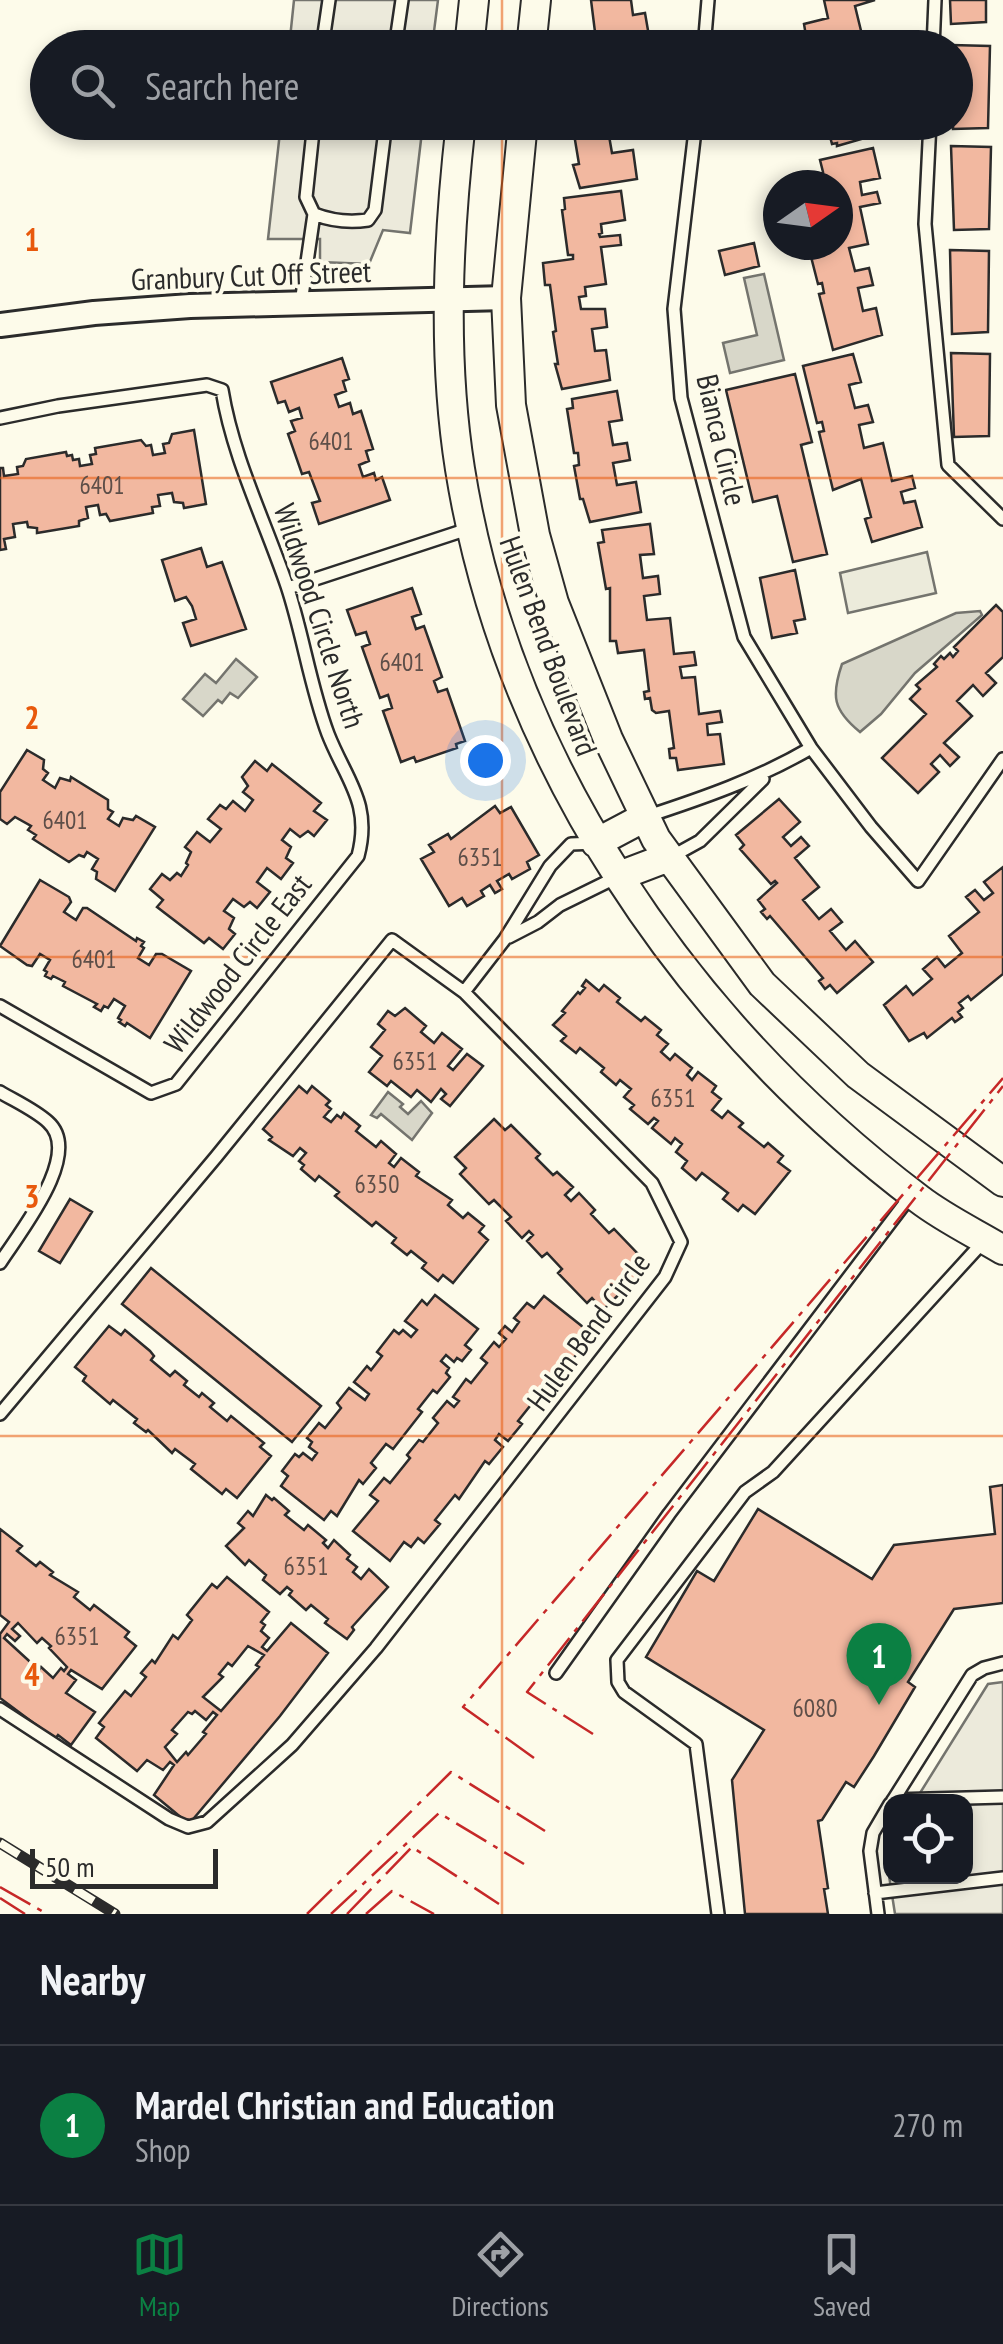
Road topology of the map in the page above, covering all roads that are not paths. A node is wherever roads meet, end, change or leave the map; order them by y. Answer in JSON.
{"nodes":[{"id":1,"x":329,"y":0,"type":"edge"},
{"id":2,"x":402,"y":0,"type":"edge"},
{"id":3,"x":474,"y":0,"type":"edge"},
{"id":4,"x":536,"y":0,"type":"edge"},
{"id":5,"x":708,"y":0,"type":"edge"},
{"id":6,"x":935,"y":0,"type":"edge"},
{"id":7,"x":325,"y":30,"type":"edge"},
{"id":8,"x":398,"y":30,"type":"edge"},
{"id":9,"x":471,"y":30,"type":"edge"},
{"id":10,"x":533,"y":30,"type":"edge"},
{"id":11,"x":706,"y":30,"type":"edge"},
{"id":12,"x":934,"y":30,"type":"edge"},
{"id":13,"x":312,"y":140,"type":"edge"},
{"id":14,"x":384,"y":140,"type":"edge"},
{"id":15,"x":458,"y":140,"type":"edge"},
{"id":16,"x":522,"y":140,"type":"edge"},
{"id":17,"x":694,"y":140,"type":"edge"},
{"id":18,"x":929,"y":140,"type":"edge"},
{"id":19,"x":314,"y":214,"type":"junction"},
{"id":20,"x":506,"y":298,"type":"junction"},
{"id":21,"x":449,"y":299,"type":"junction"},
{"id":22,"x":301,"y":303,"type":"junction"},
{"id":23,"x":0,"y":325,"type":"edge"},
{"id":24,"x":0,"y":418,"type":"edge"},
{"id":25,"x":1003,"y":519,"type":"edge"},
{"id":26,"x":470,"y":528,"type":"junction"},
{"id":27,"x":288,"y":588,"type":"junction"},
{"id":28,"x":811,"y":748,"type":"junction"},
{"id":29,"x":1003,"y":759,"type":"edge"},
{"id":30,"x":770,"y":772,"type":"junction"},
{"id":31,"x":645,"y":817,"type":"junction"},
{"id":32,"x":596,"y":843,"type":"junction"},
{"id":33,"x":358,"y":856,"type":"joint"},
{"id":34,"x":670,"y":858,"type":"junction"},
{"id":35,"x":620,"y":876,"type":"junction"},
{"id":36,"x":506,"y":939,"type":"junction"},
{"id":37,"x":464,"y":992,"type":"junction"},
{"id":38,"x":0,"y":1006,"type":"edge"},
{"id":39,"x":0,"y":1092,"type":"edge"},
{"id":40,"x":1002,"y":1180,"type":"edge"},
{"id":41,"x":912,"y":1194,"type":"junction"},
{"id":42,"x":994,"y":1244,"type":"edge"},
{"id":43,"x":0,"y":1263,"type":"edge"},
{"id":44,"x":0,"y":1414,"type":"edge"},
{"id":45,"x":1003,"y":1663,"type":"edge"},
{"id":46,"x":556,"y":1673,"type":"dead end"},
{"id":47,"x":0,"y":1709,"type":"edge"},
{"id":48,"x":897,"y":1794,"type":"edge"},
{"id":49,"x":1003,"y":1796,"type":"edge"},
{"id":50,"x":973,"y":1798,"type":"edge"},
{"id":51,"x":883,"y":1816,"type":"edge"},
{"id":52,"x":1003,"y":1878,"type":"edge"},
{"id":53,"x":875,"y":1893,"type":"junction"},
{"id":54,"x":718,"y":1914,"type":"edge"},
{"id":55,"x":878,"y":1914,"type":"edge"}],
"edges":[{"from":1,"to":7,"type":"lane"},
{"from":2,"to":8,"type":"lane"},
{"from":3,"to":9,"type":"street"},
{"from":4,"to":10,"type":"street"},
{"from":5,"to":11,"type":"lane"},
{"from":6,"to":12,"type":"lane"},
{"from":13,"to":19,"type":"lane"},
{"from":14,"to":19,"type":"lane"},
{"from":15,"to":21,"type":"street","name":"Hulen Bend Boulevard"},
{"from":16,"to":20,"type":"street","name":"Hulen Bend Boulevard"},
{"from":17,"to":28,"type":"lane","name":"Bianca Circle"},
{"from":18,"to":25,"type":"lane"},
{"from":19,"to":22,"type":"lane"},
{"from":20,"to":21,"type":"street","name":"Granbury Cut Off Street"},
{"from":20,"to":31,"type":"street","name":"Hulen Bend Boulevard"},
{"from":21,"to":22,"type":"street","name":"Granbury Cut Off Street"},
{"from":21,"to":26,"type":"street","name":"Hulen Bend Boulevard"},
{"from":22,"to":23,"type":"street","name":"Granbury Cut Off Street"},
{"from":24,"to":27,"type":"lane","name":"Wildwood Circle North"},
{"from":26,"to":27,"type":"lane"},
{"from":26,"to":32,"type":"street","name":"Hulen Bend Boulevard"},
{"from":27,"to":33,"type":"lane","name":"Wildwood Circle North"},
{"from":28,"to":29,"type":"lane","name":"Bianca Circle"},
{"from":28,"to":30,"type":"lane"},
{"from":30,"to":31,"type":"lane"},
{"from":30,"to":34,"type":"lane"},
{"from":31,"to":32,"type":"street"},
{"from":31,"to":34,"type":"street","name":"Hulen Bend Boulevard"},
{"from":32,"to":35,"type":"street","name":"Hulen Bend Boulevard"},
{"from":32,"to":36,"type":"lane"},
{"from":33,"to":38,"type":"lane","name":"Wildwood Circle East"},
{"from":34,"to":35,"type":"street"},
{"from":34,"to":40,"type":"street","name":"Hulen Bend Boulevard"},
{"from":35,"to":36,"type":"lane"},
{"from":35,"to":41,"type":"street","name":"Hulen Bend Boulevard"},
{"from":36,"to":37,"type":"lane"},
{"from":37,"to":44,"type":"lane","name":"Hulen Bend Circle"},
{"from":37,"to":47,"type":"lane","name":"Hulen Bend Circle"},
{"from":39,"to":43,"type":"lane"},
{"from":41,"to":42,"type":"street","name":"Hulen Bend Boulevard"},
{"from":41,"to":46,"type":"lane"},
{"from":42,"to":54,"type":"lane"},
{"from":45,"to":48,"type":"lane"},
{"from":49,"to":50,"type":"lane"},
{"from":51,"to":53,"type":"lane"},
{"from":52,"to":53,"type":"lane"},
{"from":53,"to":55,"type":"lane"}]}
